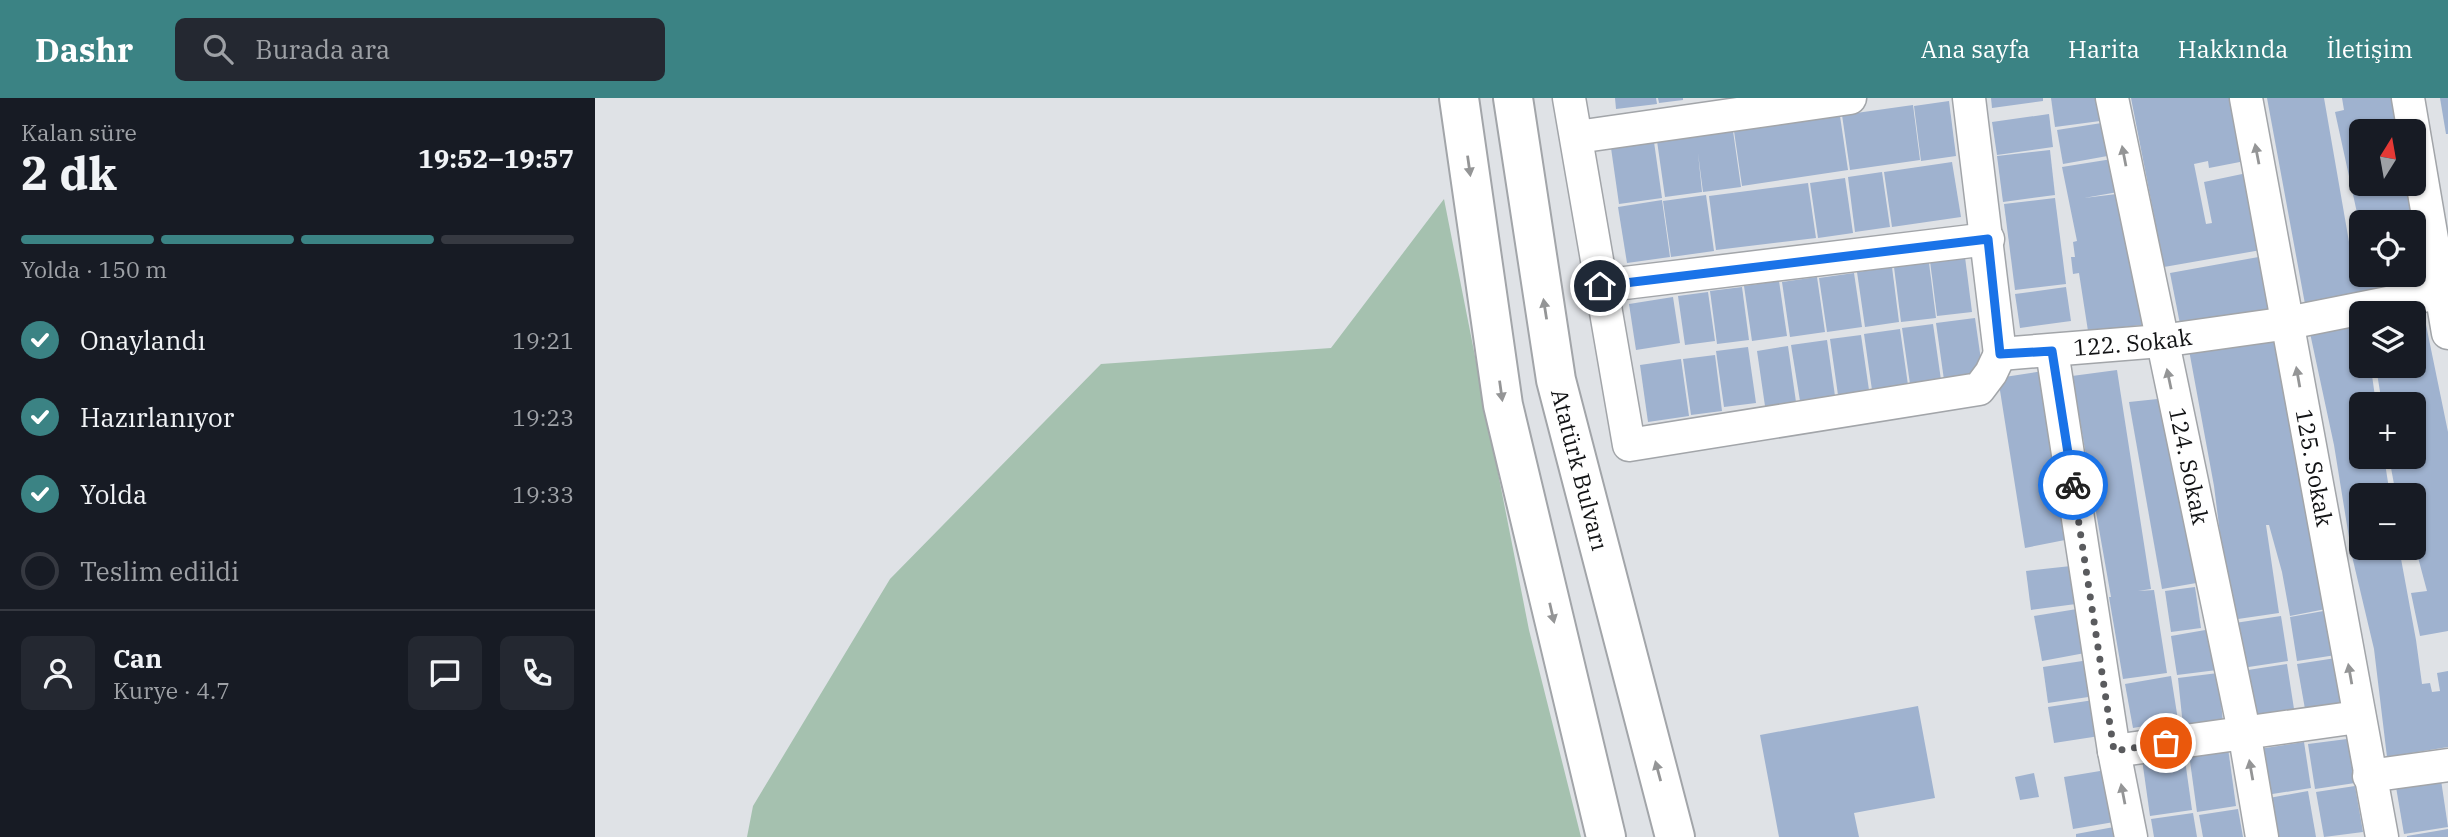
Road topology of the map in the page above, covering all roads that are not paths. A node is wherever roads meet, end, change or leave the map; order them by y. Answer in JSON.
{"nodes":[{"id":1,"x":1459,"y":98,"type":"edge"},
{"id":2,"x":1513,"y":98,"type":"edge"},
{"id":3,"x":1569,"y":98,"type":"edge"},
{"id":4,"x":1850,"y":98,"type":"edge"},
{"id":5,"x":1969,"y":98,"type":"edge"},
{"id":6,"x":2112,"y":98,"type":"edge"},
{"id":7,"x":2246,"y":98,"type":"edge"},
{"id":8,"x":2409,"y":98,"type":"edge"},
{"id":9,"x":1577,"y":137,"type":"junction"},
{"id":10,"x":1988,"y":239,"type":"junction"},
{"id":11,"x":1600,"y":286,"type":"junction"},
{"id":12,"x":2444,"y":292,"type":"edge"},
{"id":13,"x":2288,"y":323,"type":"junction"},
{"id":14,"x":2448,"y":333,"type":"edge"},
{"id":15,"x":2161,"y":341,"type":"junction"},
{"id":16,"x":2052,"y":351,"type":"junction"},
{"id":17,"x":2000,"y":354,"type":"junction"},
{"id":18,"x":1629,"y":661,"type":"junction"},
{"id":19,"x":2358,"y":717,"type":"junction"},
{"id":20,"x":2244,"y":732,"type":"junction"},
{"id":21,"x":2114,"y":751,"type":"junction"},
{"id":22,"x":2448,"y":765,"type":"edge"},
{"id":23,"x":2369,"y":776,"type":"junction"},
{"id":24,"x":1606,"y":837,"type":"edge"},
{"id":25,"x":1675,"y":837,"type":"edge"},
{"id":26,"x":1701,"y":837,"type":"edge"},
{"id":27,"x":2131,"y":837,"type":"edge"},
{"id":28,"x":2262,"y":837,"type":"edge"},
{"id":29,"x":2382,"y":837,"type":"edge"}],
"edges":[{"from":1,"to":24,"type":"highway","one_way":true},
{"from":18,"to":2,"type":"highway","name":"Atatürk Bulvarı","one_way":true},
{"from":3,"to":9,"type":"street"},
{"from":4,"to":9,"type":"street"},
{"from":5,"to":10,"type":"street"},
{"from":15,"to":6,"type":"street","name":"124. Sokak","one_way":true},
{"from":13,"to":7,"type":"street","name":"125. Sokak","one_way":true},
{"from":8,"to":12,"type":"street"},
{"from":9,"to":11,"type":"street"},
{"from":10,"to":11,"type":"street"},
{"from":10,"to":17,"type":"street"},
{"from":11,"to":17,"type":"street"},
{"from":12,"to":13,"type":"street","name":"122. Sokak"},
{"from":12,"to":14,"type":"street"},
{"from":13,"to":15,"type":"street","name":"122. Sokak"},
{"from":19,"to":13,"type":"street","name":"125. Sokak","one_way":true},
{"from":15,"to":16,"type":"street","name":"122. Sokak"},
{"from":20,"to":15,"type":"street","name":"124. Sokak","one_way":true},
{"from":16,"to":17,"type":"street","name":"122. Sokak"},
{"from":16,"to":21,"type":"street"},
{"from":25,"to":18,"type":"highway","name":"Atatürk Bulvarı","one_way":true},
{"from":18,"to":26,"type":"highway"},
{"from":19,"to":20,"type":"street"},
{"from":19,"to":23,"type":"street","name":"125. Sokak"},
{"from":20,"to":21,"type":"street"},
{"from":28,"to":20,"type":"street","name":"124. Sokak","one_way":true},
{"from":27,"to":21,"type":"street","one_way":true},
{"from":22,"to":23,"type":"street"},
{"from":23,"to":29,"type":"street","name":"125. Sokak"}]}
